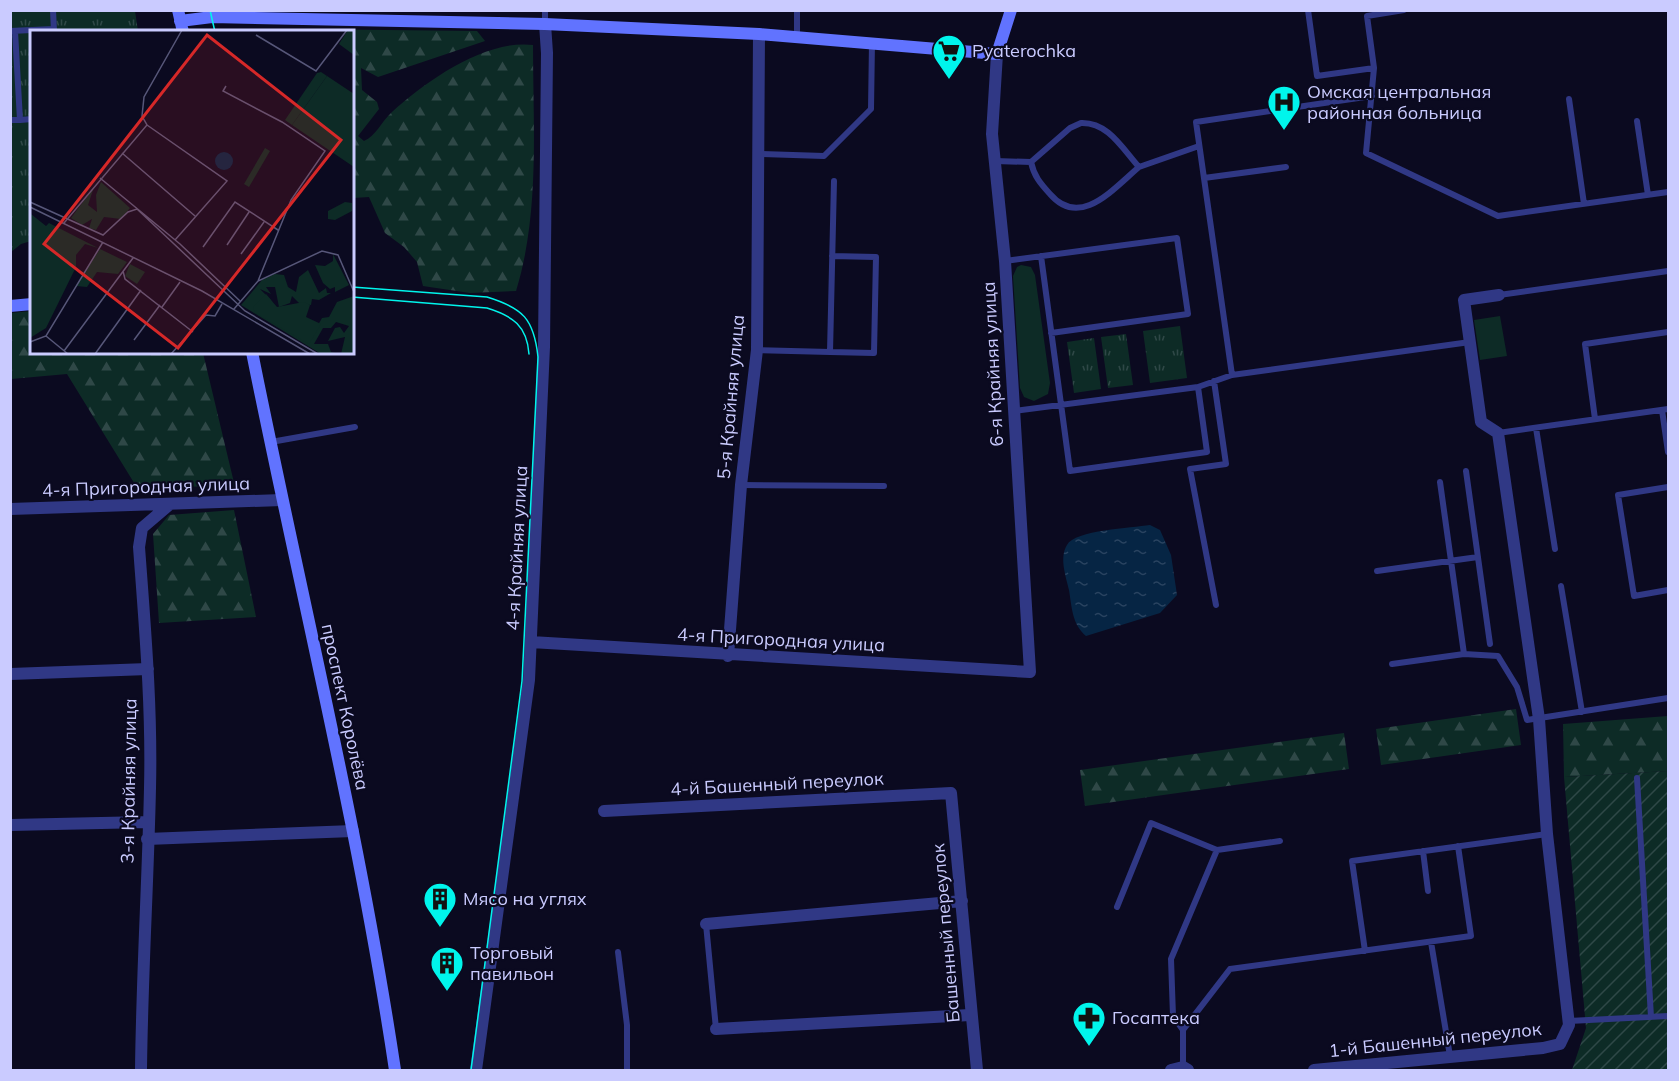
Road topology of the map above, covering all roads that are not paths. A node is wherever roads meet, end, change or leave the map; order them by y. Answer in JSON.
{"nodes":[{"id":1,"x":52,"y":10,"type":"edge"},
{"id":2,"x":545,"y":10,"type":"edge"},
{"id":3,"x":797,"y":10,"type":"edge"},
{"id":4,"x":1011,"y":10,"type":"edge"},
{"id":5,"x":1308,"y":10,"type":"edge"},
{"id":6,"x":1404,"y":10,"type":"edge"},
{"id":7,"x":250,"y":14,"type":"edge"},
{"id":8,"x":309,"y":14,"type":"edge"},
{"id":9,"x":180,"y":21,"type":"edge"},
{"id":10,"x":545,"y":24,"type":"junction"},
{"id":11,"x":54,"y":30,"type":"edge"},
{"id":12,"x":13,"y":31,"type":"edge"},
{"id":13,"x":30,"y":31,"type":"edge"},
{"id":14,"x":759,"y":34,"type":"junction"},
{"id":15,"x":797,"y":36,"type":"junction"},
{"id":16,"x":872,"y":42,"type":"junction"},
{"id":17,"x":997,"y":54,"type":"junction"},
{"id":18,"x":1374,"y":68,"type":"junction"},
{"id":19,"x":1372,"y":96,"type":"junction"},
{"id":20,"x":1569,"y":99,"type":"dead end"},
{"id":21,"x":30,"y":119,"type":"edge"},
{"id":22,"x":10,"y":120,"type":"edge"},
{"id":23,"x":20,"y":120,"type":"junction"},
{"id":24,"x":1637,"y":122,"type":"dead end"},
{"id":25,"x":1199,"y":146,"type":"junction"},
{"id":26,"x":759,"y":154,"type":"junction"},
{"id":27,"x":994,"y":161,"type":"junction"},
{"id":28,"x":1031,"y":162,"type":"junction"},
{"id":29,"x":1139,"y":167,"type":"junction"},
{"id":30,"x":1286,"y":167,"type":"dead end"},
{"id":31,"x":1204,"y":178,"type":"junction"},
{"id":32,"x":834,"y":181,"type":"dead end"},
{"id":33,"x":1668,"y":192,"type":"edge"},
{"id":34,"x":1648,"y":195,"type":"junction"},
{"id":35,"x":1584,"y":204,"type":"junction"},
{"id":36,"x":832,"y":256,"type":"junction"},
{"id":37,"x":1041,"y":256,"type":"junction"},
{"id":38,"x":1005,"y":261,"type":"junction"},
{"id":39,"x":1668,"y":271,"type":"edge"},
{"id":40,"x":1499,"y":295,"type":"joint"},
{"id":41,"x":30,"y":304,"type":"edge"},
{"id":42,"x":10,"y":306,"type":"edge"},
{"id":43,"x":1668,"y":332,"type":"edge"},
{"id":44,"x":1051,"y":333,"type":"junction"},
{"id":45,"x":1470,"y":342,"type":"junction"},
{"id":46,"x":757,"y":350,"type":"junction"},
{"id":47,"x":830,"y":352,"type":"junction"},
{"id":48,"x":252,"y":354,"type":"edge"},
{"id":49,"x":1233,"y":375,"type":"junction"},
{"id":50,"x":1214,"y":381,"type":"junction"},
{"id":51,"x":1198,"y":387,"type":"junction"},
{"id":52,"x":1061,"y":405,"type":"junction"},
{"id":53,"x":1665,"y":410,"type":"edge"},
{"id":54,"x":1014,"y":411,"type":"junction"},
{"id":55,"x":1596,"y":419,"type":"junction"},
{"id":56,"x":355,"y":428,"type":"dead end"},
{"id":57,"x":1536,"y":428,"type":"junction"},
{"id":58,"x":1498,"y":433,"type":"junction"},
{"id":59,"x":270,"y":442,"type":"junction"},
{"id":60,"x":1668,"y":452,"type":"edge"},
{"id":61,"x":1466,"y":471,"type":"dead end"},
{"id":62,"x":1440,"y":482,"type":"dead end"},
{"id":63,"x":741,"y":485,"type":"junction"},
{"id":64,"x":884,"y":486,"type":"dead end"},
{"id":65,"x":1668,"y":487,"type":"edge"},
{"id":66,"x":282,"y":500,"type":"junction"},
{"id":67,"x":169,"y":505,"type":"junction"},
{"id":68,"x":10,"y":509,"type":"edge"},
{"id":69,"x":1555,"y":549,"type":"dead end"},
{"id":70,"x":1478,"y":557,"type":"junction"},
{"id":71,"x":1451,"y":560,"type":"junction"},
{"id":72,"x":1377,"y":571,"type":"dead end"},
{"id":73,"x":1561,"y":586,"type":"dead end"},
{"id":74,"x":1668,"y":590,"type":"edge"},
{"id":75,"x":1216,"y":605,"type":"dead end"},
{"id":76,"x":531,"y":642,"type":"junction"},
{"id":77,"x":1490,"y":644,"type":"dead end"},
{"id":78,"x":1464,"y":654,"type":"junction"},
{"id":79,"x":728,"y":656,"type":"junction"},
{"id":80,"x":1392,"y":664,"type":"dead end"},
{"id":81,"x":148,"y":669,"type":"junction"},
{"id":82,"x":1030,"y":672,"type":"joint"},
{"id":83,"x":10,"y":674,"type":"edge"},
{"id":84,"x":1668,"y":699,"type":"edge"},
{"id":85,"x":1582,"y":712,"type":"junction"},
{"id":86,"x":1539,"y":719,"type":"junction"},
{"id":87,"x":1637,"y":778,"type":"dead end"},
{"id":88,"x":951,"y":793,"type":"joint"},
{"id":89,"x":604,"y":811,"type":"dead end"},
{"id":90,"x":147,"y":822,"type":"junction"},
{"id":91,"x":10,"y":825,"type":"edge"},
{"id":92,"x":353,"y":831,"type":"junction"},
{"id":93,"x":1547,"y":834,"type":"junction"},
{"id":94,"x":147,"y":839,"type":"junction"},
{"id":95,"x":1280,"y":841,"type":"dead end"},
{"id":96,"x":1458,"y":846,"type":"junction"},
{"id":97,"x":1217,"y":850,"type":"junction"},
{"id":98,"x":1423,"y":851,"type":"junction"},
{"id":99,"x":1428,"y":891,"type":"dead end"},
{"id":100,"x":962,"y":901,"type":"junction"},
{"id":101,"x":1117,"y":908,"type":"dead end"},
{"id":102,"x":706,"y":924,"type":"joint"},
{"id":103,"x":1431,"y":942,"type":"junction"},
{"id":104,"x":1365,"y":951,"type":"junction"},
{"id":105,"x":618,"y":952,"type":"dead end"},
{"id":106,"x":970,"y":1015,"type":"junction"},
{"id":107,"x":1668,"y":1016,"type":"edge"},
{"id":108,"x":1651,"y":1017,"type":"junction"},
{"id":109,"x":1569,"y":1021,"type":"junction"},
{"id":110,"x":716,"y":1029,"type":"joint"},
{"id":111,"x":1183,"y":1030,"type":"junction"},
{"id":112,"x":1450,"y":1057,"type":"junction"},
{"id":113,"x":1181,"y":1069,"type":"edge"},
{"id":114,"x":141,"y":1071,"type":"edge"},
{"id":115,"x":395,"y":1071,"type":"edge"},
{"id":116,"x":476,"y":1071,"type":"edge"},
{"id":117,"x":627,"y":1071,"type":"edge"},
{"id":118,"x":977,"y":1071,"type":"edge"},
{"id":119,"x":1314,"y":1071,"type":"edge"}],
"edges":[{"from":1,"to":11,"type":"lane"},
{"from":2,"to":10,"type":"lane"},
{"from":3,"to":15,"type":"lane"},
{"from":4,"to":17,"type":"street"},
{"from":5,"to":18,"type":"lane"},
{"from":6,"to":18,"type":"lane"},
{"from":7,"to":8,"type":"street"},
{"from":7,"to":9,"type":"street"},
{"from":8,"to":10,"type":"street"},
{"from":10,"to":14,"type":"street"},
{"from":10,"to":76,"type":"street","name":"4-я Крайняя улица"},
{"from":12,"to":13,"type":"lane"},
{"from":12,"to":23,"type":"lane"},
{"from":14,"to":15,"type":"street"},
{"from":14,"to":26,"type":"street","name":"5-я Крайняя улица"},
{"from":15,"to":16,"type":"street"},
{"from":16,"to":17,"type":"street"},
{"from":16,"to":26,"type":"lane"},
{"from":17,"to":27,"type":"street","name":"6-я Крайняя улица"},
{"from":18,"to":19,"type":"lane"},
{"from":19,"to":25,"type":"lane"},
{"from":19,"to":35,"type":"lane"},
{"from":20,"to":35,"type":"lane"},
{"from":21,"to":23,"type":"lane"},
{"from":22,"to":23,"type":"lane"},
{"from":24,"to":34,"type":"lane"},
{"from":25,"to":29,"type":"lane"},
{"from":25,"to":31,"type":"lane"},
{"from":26,"to":46,"type":"street","name":"5-я Крайняя улица"},
{"from":27,"to":28,"type":"lane"},
{"from":27,"to":38,"type":"street","name":"6-я Крайняя улица"},
{"from":28,"to":29,"type":"lane"},
{"from":28,"to":29,"type":"lane"},
{"from":30,"to":31,"type":"lane"},
{"from":31,"to":49,"type":"lane"},
{"from":32,"to":36,"type":"lane"},
{"from":33,"to":34,"type":"lane"},
{"from":34,"to":35,"type":"lane"},
{"from":36,"to":47,"type":"lane"},
{"from":36,"to":47,"type":"lane"},
{"from":37,"to":38,"type":"lane"},
{"from":37,"to":44,"type":"lane"},
{"from":37,"to":44,"type":"lane"},
{"from":38,"to":54,"type":"street","name":"6-я Крайняя улица"},
{"from":39,"to":40,"type":"lane"},
{"from":40,"to":45,"type":"street"},
{"from":41,"to":42,"type":"street"},
{"from":43,"to":55,"type":"lane"},
{"from":44,"to":52,"type":"lane"},
{"from":45,"to":49,"type":"lane"},
{"from":45,"to":58,"type":"street"},
{"from":46,"to":47,"type":"lane"},
{"from":46,"to":63,"type":"street","name":"5-я Крайняя улица"},
{"from":48,"to":59,"type":"street","name":"проспект Королёва"},
{"from":49,"to":50,"type":"lane"},
{"from":50,"to":51,"type":"lane"},
{"from":50,"to":75,"type":"lane"},
{"from":51,"to":52,"type":"lane"},
{"from":51,"to":52,"type":"lane"},
{"from":52,"to":54,"type":"lane"},
{"from":53,"to":55,"type":"lane"},
{"from":53,"to":60,"type":"lane"},
{"from":54,"to":82,"type":"street","name":"6-я Крайняя улица"},
{"from":55,"to":57,"type":"lane"},
{"from":56,"to":59,"type":"lane"},
{"from":57,"to":58,"type":"lane"},
{"from":57,"to":69,"type":"lane"},
{"from":58,"to":86,"type":"street"},
{"from":59,"to":66,"type":"street","name":"проспект Королёва"},
{"from":61,"to":70,"type":"lane"},
{"from":62,"to":71,"type":"lane"},
{"from":63,"to":64,"type":"lane"},
{"from":63,"to":79,"type":"street","name":"5-я Крайняя улица"},
{"from":65,"to":74,"type":"lane"},
{"from":66,"to":67,"type":"street","name":"4-я Пригородная улица"},
{"from":66,"to":92,"type":"street","name":"проспект Королёва"},
{"from":67,"to":68,"type":"street","name":"4-я Пригородная улица"},
{"from":67,"to":81,"type":"street","name":"3-я Крайняя улица"},
{"from":70,"to":71,"type":"lane"},
{"from":70,"to":77,"type":"lane"},
{"from":71,"to":72,"type":"lane"},
{"from":71,"to":78,"type":"lane"},
{"from":73,"to":85,"type":"lane"},
{"from":76,"to":79,"type":"street","name":"4-я Пригородная улица"},
{"from":76,"to":116,"type":"street","name":"4-я Крайняя улица"},
{"from":78,"to":80,"type":"lane"},
{"from":78,"to":86,"type":"lane"},
{"from":79,"to":82,"type":"street","name":"4-я Пригородная улица"},
{"from":81,"to":83,"type":"street"},
{"from":81,"to":90,"type":"street","name":"3-я Крайняя улица"},
{"from":84,"to":85,"type":"lane"},
{"from":85,"to":86,"type":"lane"},
{"from":86,"to":93,"type":"street"},
{"from":87,"to":108,"type":"lane"},
{"from":88,"to":89,"type":"street","name":"4-й Башенный переулок"},
{"from":88,"to":100,"type":"street","name":"Башенный переулок"},
{"from":90,"to":91,"type":"street"},
{"from":90,"to":94,"type":"street","name":"3-я Крайняя улица"},
{"from":92,"to":94,"type":"street"},
{"from":92,"to":115,"type":"street","name":"проспект Королёва"},
{"from":93,"to":96,"type":"lane"},
{"from":93,"to":109,"type":"street"},
{"from":94,"to":114,"type":"street","name":"3-я Крайняя улица"},
{"from":95,"to":97,"type":"lane"},
{"from":96,"to":98,"type":"lane"},
{"from":96,"to":103,"type":"lane"},
{"from":97,"to":101,"type":"lane"},
{"from":97,"to":111,"type":"lane"},
{"from":98,"to":99,"type":"lane"},
{"from":98,"to":104,"type":"lane"},
{"from":100,"to":102,"type":"street"},
{"from":100,"to":106,"type":"street","name":"Башенный переулок"},
{"from":102,"to":110,"type":"lane"},
{"from":103,"to":104,"type":"lane"},
{"from":103,"to":112,"type":"lane"},
{"from":104,"to":111,"type":"lane"},
{"from":105,"to":117,"type":"lane"},
{"from":106,"to":110,"type":"street"},
{"from":106,"to":118,"type":"street","name":"Башенный переулок"},
{"from":107,"to":108,"type":"lane"},
{"from":108,"to":109,"type":"lane"},
{"from":109,"to":112,"type":"street","name":"1-й Башенный переулок"},
{"from":111,"to":113,"type":"lane"},
{"from":112,"to":119,"type":"street","name":"1-й Башенный переулок"}]}
